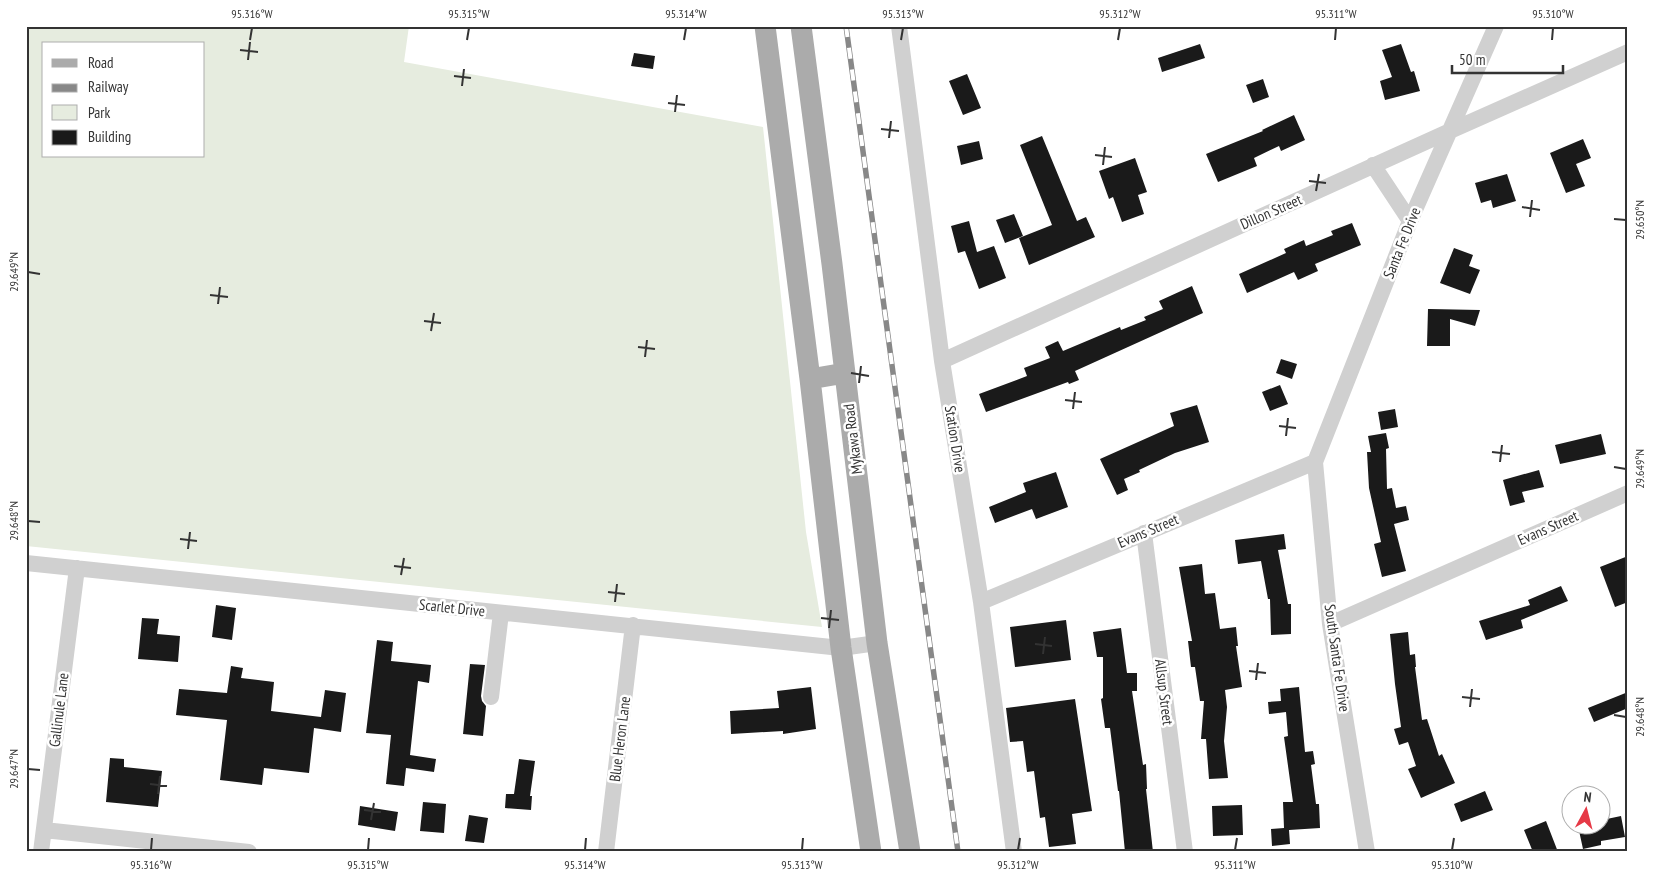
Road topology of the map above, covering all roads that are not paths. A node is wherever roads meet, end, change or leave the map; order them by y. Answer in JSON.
{"nodes":[{"id":1,"x":765,"y":26,"type":"edge"},
{"id":2,"x":801,"y":26,"type":"edge"},
{"id":3,"x":899,"y":26,"type":"edge"},
{"id":4,"x":1496,"y":26,"type":"edge"},
{"id":5,"x":1628,"y":52,"type":"edge"},
{"id":6,"x":1450,"y":131,"type":"junction"},
{"id":7,"x":1373,"y":165,"type":"junction"},
{"id":8,"x":1410,"y":221,"type":"junction"},
{"id":9,"x":942,"y":361,"type":"junction"},
{"id":10,"x":845,"y":373,"type":"junction"},
{"id":11,"x":810,"y":379,"type":"junction"},
{"id":12,"x":1315,"y":462,"type":"junction"},
{"id":13,"x":1628,"y":493,"type":"edge"},
{"id":14,"x":1144,"y":533,"type":"junction"},
{"id":15,"x":26,"y":563,"type":"edge"},
{"id":16,"x":77,"y":568,"type":"junction"},
{"id":17,"x":981,"y":602,"type":"junction"},
{"id":18,"x":501,"y":613,"type":"junction"},
{"id":19,"x":1330,"y":624,"type":"junction"},
{"id":20,"x":634,"y":625,"type":"junction"},
{"id":21,"x":877,"y":643,"type":"junction"},
{"id":22,"x":841,"y":648,"type":"junction"},
{"id":23,"x":491,"y":697,"type":"dead end"},
{"id":24,"x":44,"y":830,"type":"junction"},
{"id":25,"x":42,"y":852,"type":"edge"},
{"id":26,"x":249,"y":852,"type":"edge"},
{"id":27,"x":606,"y":852,"type":"edge"},
{"id":28,"x":871,"y":852,"type":"edge"},
{"id":29,"x":910,"y":852,"type":"edge"},
{"id":30,"x":1014,"y":852,"type":"edge"},
{"id":31,"x":1185,"y":852,"type":"edge"},
{"id":32,"x":1367,"y":852,"type":"edge"}],
"edges":[{"from":1,"to":11,"type":"main road"},
{"from":2,"to":10,"type":"main road","name":"Mykawa Road"},
{"from":3,"to":9,"type":"street","name":"Station Drive"},
{"from":4,"to":6,"type":"street","name":"Santa Fe Drive"},
{"from":5,"to":6,"type":"street","name":"Dillon Street"},
{"from":6,"to":7,"type":"street","name":"Dillon Street"},
{"from":6,"to":8,"type":"street","name":"Santa Fe Drive"},
{"from":7,"to":8,"type":"street"},
{"from":7,"to":9,"type":"street","name":"Dillon Street"},
{"from":8,"to":12,"type":"street","name":"Santa Fe Drive"},
{"from":9,"to":17,"type":"street","name":"Station Drive"},
{"from":10,"to":11,"type":"main road"},
{"from":10,"to":21,"type":"main road","name":"Mykawa Road"},
{"from":11,"to":22,"type":"main road"},
{"from":12,"to":14,"type":"street","name":"Evans Street"},
{"from":12,"to":19,"type":"street","name":"South Santa Fe Drive"},
{"from":13,"to":19,"type":"street","name":"Evans Street"},
{"from":14,"to":17,"type":"street","name":"Evans Street"},
{"from":14,"to":31,"type":"street","name":"Allsup Street"},
{"from":15,"to":16,"type":"street","name":"Scarlet Drive"},
{"from":16,"to":18,"type":"street","name":"Scarlet Drive"},
{"from":16,"to":24,"type":"street","name":"Gallinule Lane"},
{"from":17,"to":30,"type":"street","name":"Station Drive"},
{"from":18,"to":20,"type":"street","name":"Scarlet Drive"},
{"from":18,"to":23,"type":"street"},
{"from":19,"to":32,"type":"street","name":"South Santa Fe Drive"},
{"from":20,"to":22,"type":"street","name":"Scarlet Drive"},
{"from":20,"to":27,"type":"street","name":"Blue Heron Lane"},
{"from":21,"to":22,"type":"street","name":"Scarlet Drive"},
{"from":21,"to":29,"type":"main road","name":"Mykawa Road"},
{"from":22,"to":28,"type":"main road"},
{"from":24,"to":25,"type":"street","name":"Gallinule Lane"},
{"from":24,"to":26,"type":"street"}]}
